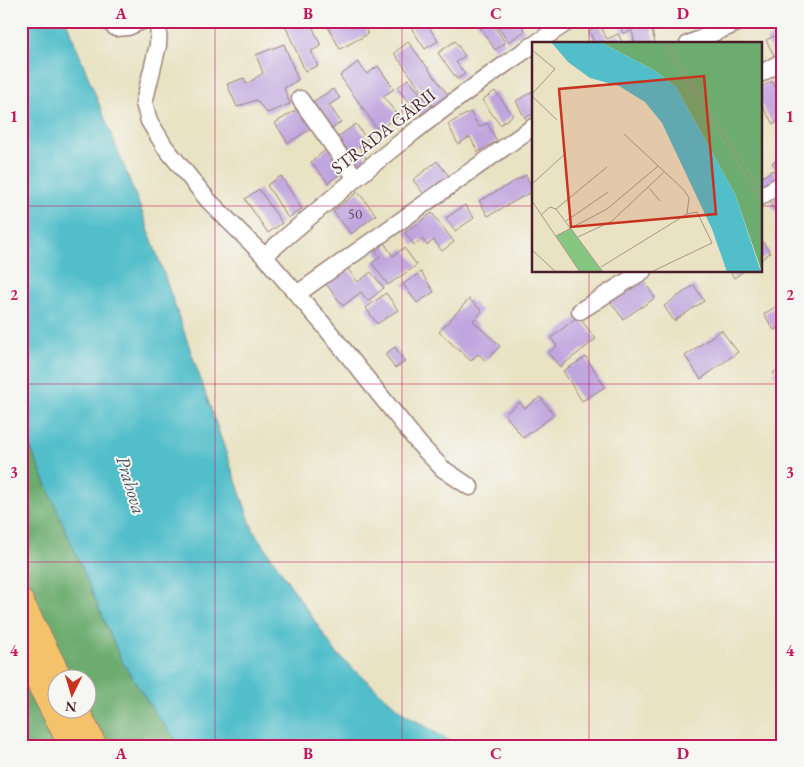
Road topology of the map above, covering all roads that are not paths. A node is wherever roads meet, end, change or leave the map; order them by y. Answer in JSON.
{"nodes":[{"id":1,"x":107,"y":21,"type":"edge"},
{"id":2,"x":142,"y":21,"type":"edge"},
{"id":3,"x":159,"y":21,"type":"edge"},
{"id":4,"x":569,"y":21,"type":"edge"},
{"id":5,"x":742,"y":21,"type":"edge"},
{"id":6,"x":538,"y":42,"type":"edge"},
{"id":7,"x":693,"y":42,"type":"edge"},
{"id":8,"x":532,"y":46,"type":"edge"},
{"id":9,"x":783,"y":62,"type":"edge"},
{"id":10,"x":762,"y":73,"type":"edge"},
{"id":11,"x":300,"y":99,"type":"dead end"},
{"id":12,"x":532,"y":128,"type":"edge"},
{"id":13,"x":355,"y":177,"type":"junction"},
{"id":14,"x":783,"y":183,"type":"edge"},
{"id":15,"x":762,"y":196,"type":"edge"},
{"id":16,"x":264,"y":256,"type":"junction"},
{"id":17,"x":640,"y":272,"type":"edge"},
{"id":18,"x":297,"y":294,"type":"junction"},
{"id":19,"x":580,"y":311,"type":"dead end"},
{"id":20,"x":470,"y":487,"type":"dead end"},
{"id":21,"x":21,"y":601,"type":"edge"},
{"id":22,"x":21,"y":648,"type":"edge"},
{"id":23,"x":57,"y":670,"type":"edge"},
{"id":24,"x":82,"y":720,"type":"edge"},
{"id":25,"x":71,"y":746,"type":"edge"},
{"id":26,"x":96,"y":746,"type":"edge"}],
"edges":[{"from":1,"to":2,"type":"street"},
{"from":3,"to":16,"type":"street"},
{"from":4,"to":6,"type":"street","name":"STRADA GĂRII"},
{"from":5,"to":7,"type":"street"},
{"from":8,"to":13,"type":"street","name":"STRADA GĂRII"},
{"from":9,"to":10,"type":"street"},
{"from":11,"to":13,"type":"street"},
{"from":12,"to":18,"type":"street"},
{"from":13,"to":16,"type":"street","name":"STRADA GĂRII"},
{"from":14,"to":15,"type":"street"},
{"from":16,"to":18,"type":"street"},
{"from":17,"to":19,"type":"street"},
{"from":18,"to":20,"type":"street"},
{"from":21,"to":23,"type":"highway"},
{"from":22,"to":25,"type":"highway"},
{"from":24,"to":26,"type":"highway"}]}
